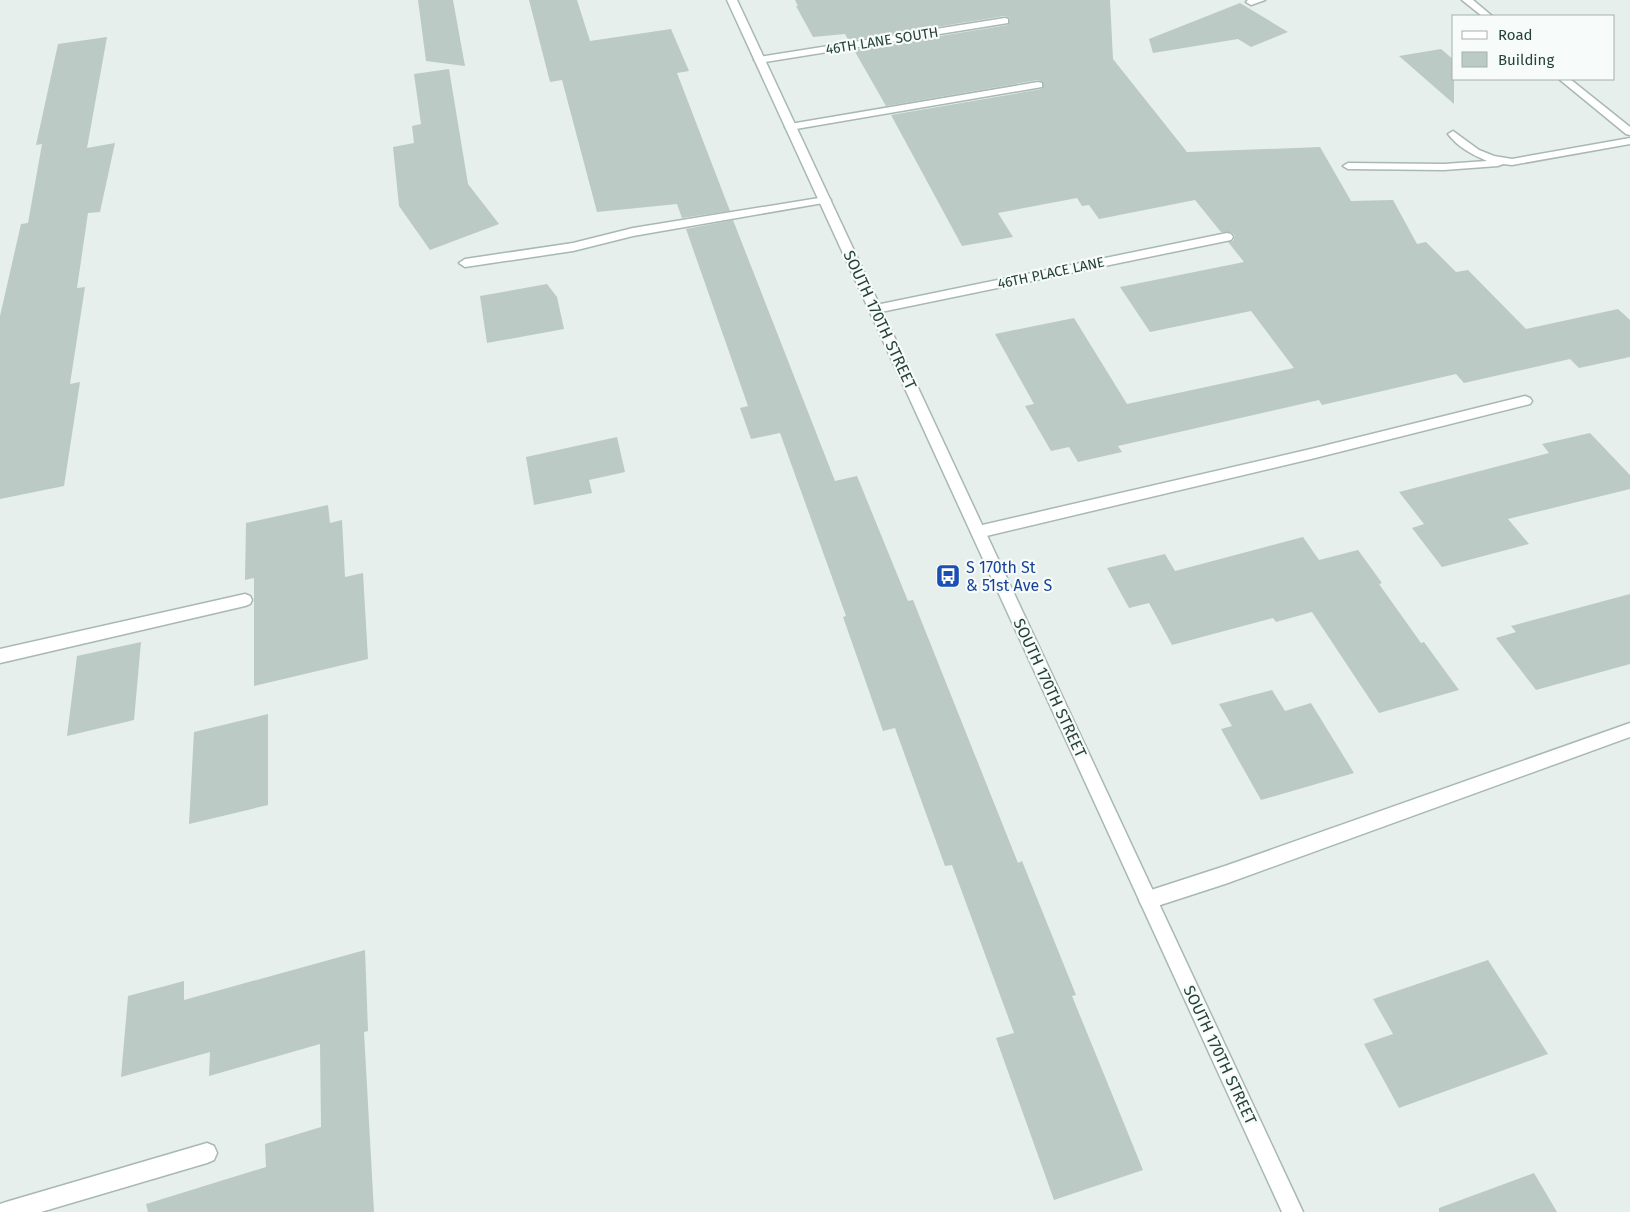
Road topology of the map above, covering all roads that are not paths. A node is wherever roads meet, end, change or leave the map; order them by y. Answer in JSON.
{"nodes":[{"id":1,"x":732,"y":0,"type":"edge"},
{"id":2,"x":1467,"y":0,"type":"edge"},
{"id":3,"x":1486,"y":15,"type":"edge"},
{"id":4,"x":1005,"y":21,"type":"dead end"},
{"id":5,"x":759,"y":60,"type":"junction"},
{"id":6,"x":1565,"y":80,"type":"edge"},
{"id":7,"x":1038,"y":85,"type":"dead end"},
{"id":8,"x":790,"y":127,"type":"junction"},
{"id":9,"x":1630,"y":132,"type":"edge"},
{"id":10,"x":1453,"y":134,"type":"dead end"},
{"id":11,"x":1630,"y":141,"type":"edge"},
{"id":12,"x":1512,"y":162,"type":"junction"},
{"id":13,"x":1348,"y":166,"type":"dead end"},
{"id":14,"x":825,"y":200,"type":"junction"},
{"id":15,"x":1227,"y":237,"type":"dead end"},
{"id":16,"x":465,"y":263,"type":"dead end"},
{"id":17,"x":876,"y":309,"type":"junction"},
{"id":18,"x":1525,"y":401,"type":"dead end"},
{"id":19,"x":978,"y":532,"type":"junction"},
{"id":20,"x":245,"y":600,"type":"dead end"},
{"id":21,"x":0,"y":656,"type":"edge"},
{"id":22,"x":1630,"y":730,"type":"edge"},
{"id":23,"x":1148,"y":900,"type":"junction"},
{"id":24,"x":207,"y":1154,"type":"dead end"},
{"id":25,"x":6,"y":1212,"type":"edge"},
{"id":26,"x":1293,"y":1212,"type":"edge"}],
"edges":[{"from":1,"to":5,"type":"street","name":"SOUTH 170TH STREET"},
{"from":2,"to":3,"type":"street"},
{"from":4,"to":5,"type":"street","name":"46TH LANE SOUTH"},
{"from":5,"to":8,"type":"street","name":"SOUTH 170TH STREET"},
{"from":6,"to":9,"type":"street"},
{"from":7,"to":8,"type":"street"},
{"from":8,"to":14,"type":"street","name":"SOUTH 170TH STREET"},
{"from":10,"to":12,"type":"street"},
{"from":11,"to":12,"type":"street"},
{"from":12,"to":13,"type":"street"},
{"from":14,"to":16,"type":"street"},
{"from":14,"to":17,"type":"street","name":"SOUTH 170TH STREET"},
{"from":15,"to":17,"type":"street","name":"46TH PLACE LANE"},
{"from":17,"to":19,"type":"street","name":"SOUTH 170TH STREET"},
{"from":18,"to":19,"type":"street"},
{"from":19,"to":23,"type":"street","name":"SOUTH 170TH STREET"},
{"from":20,"to":21,"type":"street"},
{"from":22,"to":23,"type":"street"},
{"from":23,"to":26,"type":"street","name":"SOUTH 170TH STREET"},
{"from":24,"to":25,"type":"street"}]}
